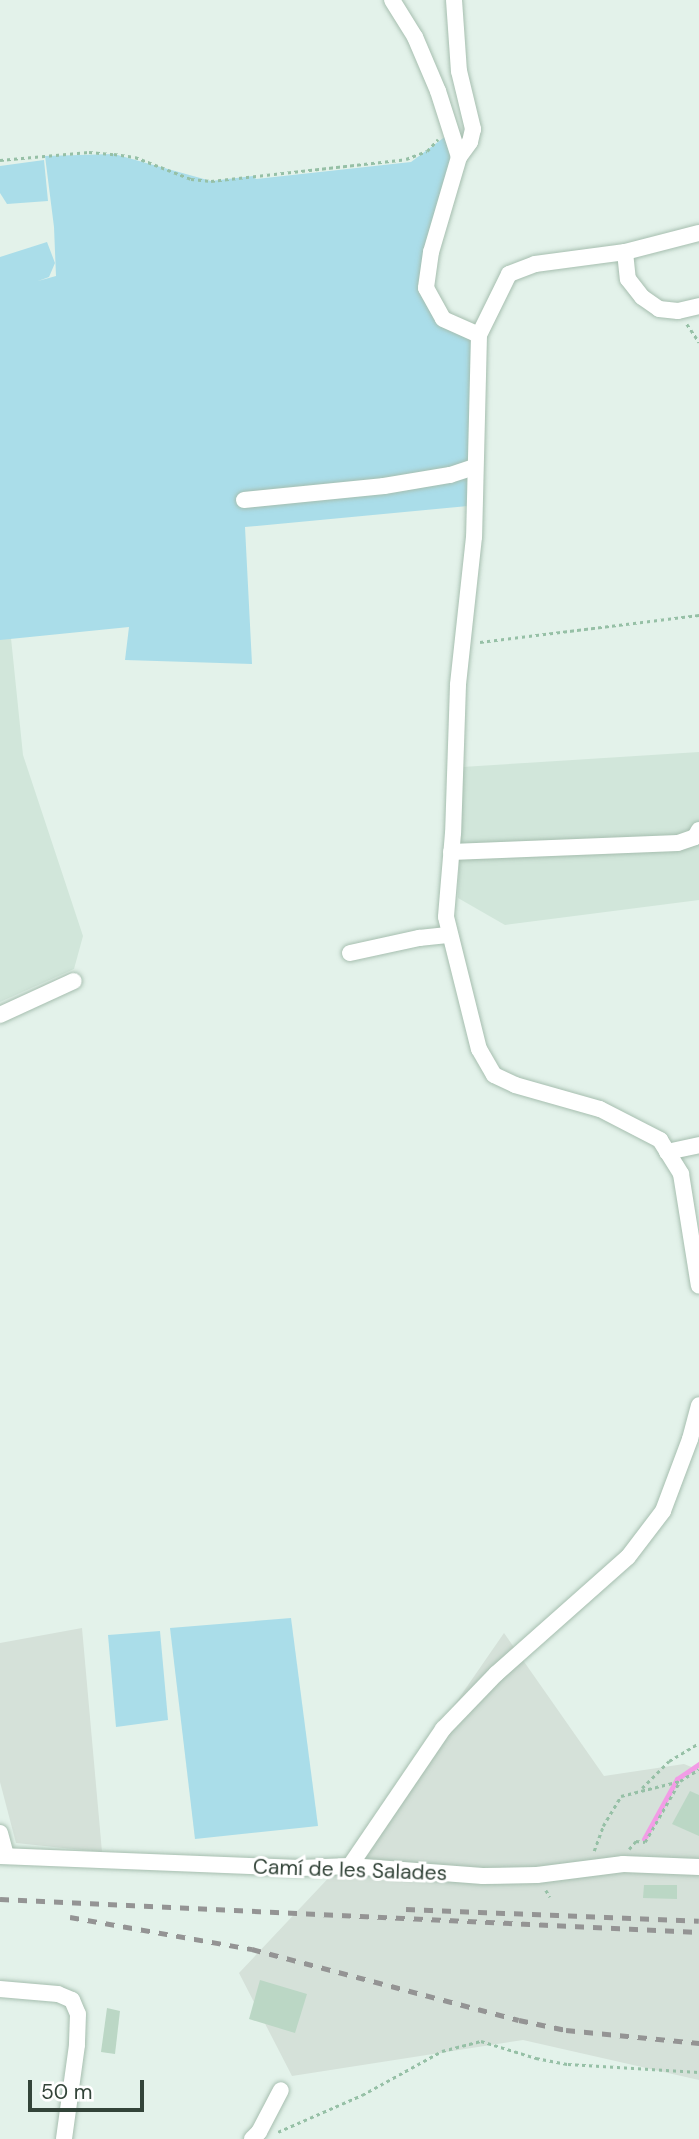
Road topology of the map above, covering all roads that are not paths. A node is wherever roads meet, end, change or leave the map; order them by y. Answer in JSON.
{"nodes":[{"id":1,"x":393,"y":0,"type":"edge"},
{"id":2,"x":454,"y":0,"type":"edge"},
{"id":3,"x":459,"y":157,"type":"junction"},
{"id":4,"x":699,"y":233,"type":"edge"},
{"id":5,"x":625,"y":252,"type":"junction"},
{"id":6,"x":699,"y":306,"type":"edge"},
{"id":7,"x":479,"y":335,"type":"junction"},
{"id":8,"x":475,"y":467,"type":"junction"},
{"id":9,"x":244,"y":500,"type":"dead end"},
{"id":10,"x":699,"y":830,"type":"edge"},
{"id":11,"x":451,"y":852,"type":"junction"},
{"id":12,"x":450,"y":935,"type":"junction"},
{"id":13,"x":349,"y":953,"type":"dead end"},
{"id":14,"x":74,"y":981,"type":"dead end"},
{"id":15,"x":0,"y":1015,"type":"edge"},
{"id":16,"x":699,"y":1145,"type":"edge"},
{"id":17,"x":667,"y":1152,"type":"junction"},
{"id":18,"x":699,"y":1286,"type":"edge"},
{"id":19,"x":699,"y":1405,"type":"edge"},
{"id":20,"x":0,"y":1833,"type":"edge"},
{"id":21,"x":3,"y":1855,"type":"edge"},
{"id":22,"x":350,"y":1866,"type":"junction"},
{"id":23,"x":699,"y":1867,"type":"edge"},
{"id":24,"x":0,"y":1989,"type":"edge"},
{"id":25,"x":281,"y":2090,"type":"dead end"},
{"id":26,"x":260,"y":2138,"type":"edge"},
{"id":27,"x":64,"y":2139,"type":"edge"}],
"edges":[{"from":1,"to":3,"type":"street"},
{"from":2,"to":3,"type":"street"},
{"from":3,"to":7,"type":"street"},
{"from":4,"to":5,"type":"street"},
{"from":5,"to":6,"type":"street"},
{"from":5,"to":7,"type":"street"},
{"from":7,"to":8,"type":"street"},
{"from":8,"to":9,"type":"street"},
{"from":8,"to":11,"type":"street"},
{"from":10,"to":11,"type":"street"},
{"from":11,"to":12,"type":"street"},
{"from":12,"to":13,"type":"street"},
{"from":12,"to":17,"type":"street"},
{"from":14,"to":15,"type":"street"},
{"from":16,"to":17,"type":"street"},
{"from":17,"to":18,"type":"street"},
{"from":19,"to":22,"type":"street"},
{"from":20,"to":21,"type":"street"},
{"from":21,"to":22,"type":"street","name":"Camí de les Salades"},
{"from":22,"to":23,"type":"street","name":"Camí de les Salades"},
{"from":24,"to":27,"type":"street"},
{"from":25,"to":26,"type":"street"}]}
